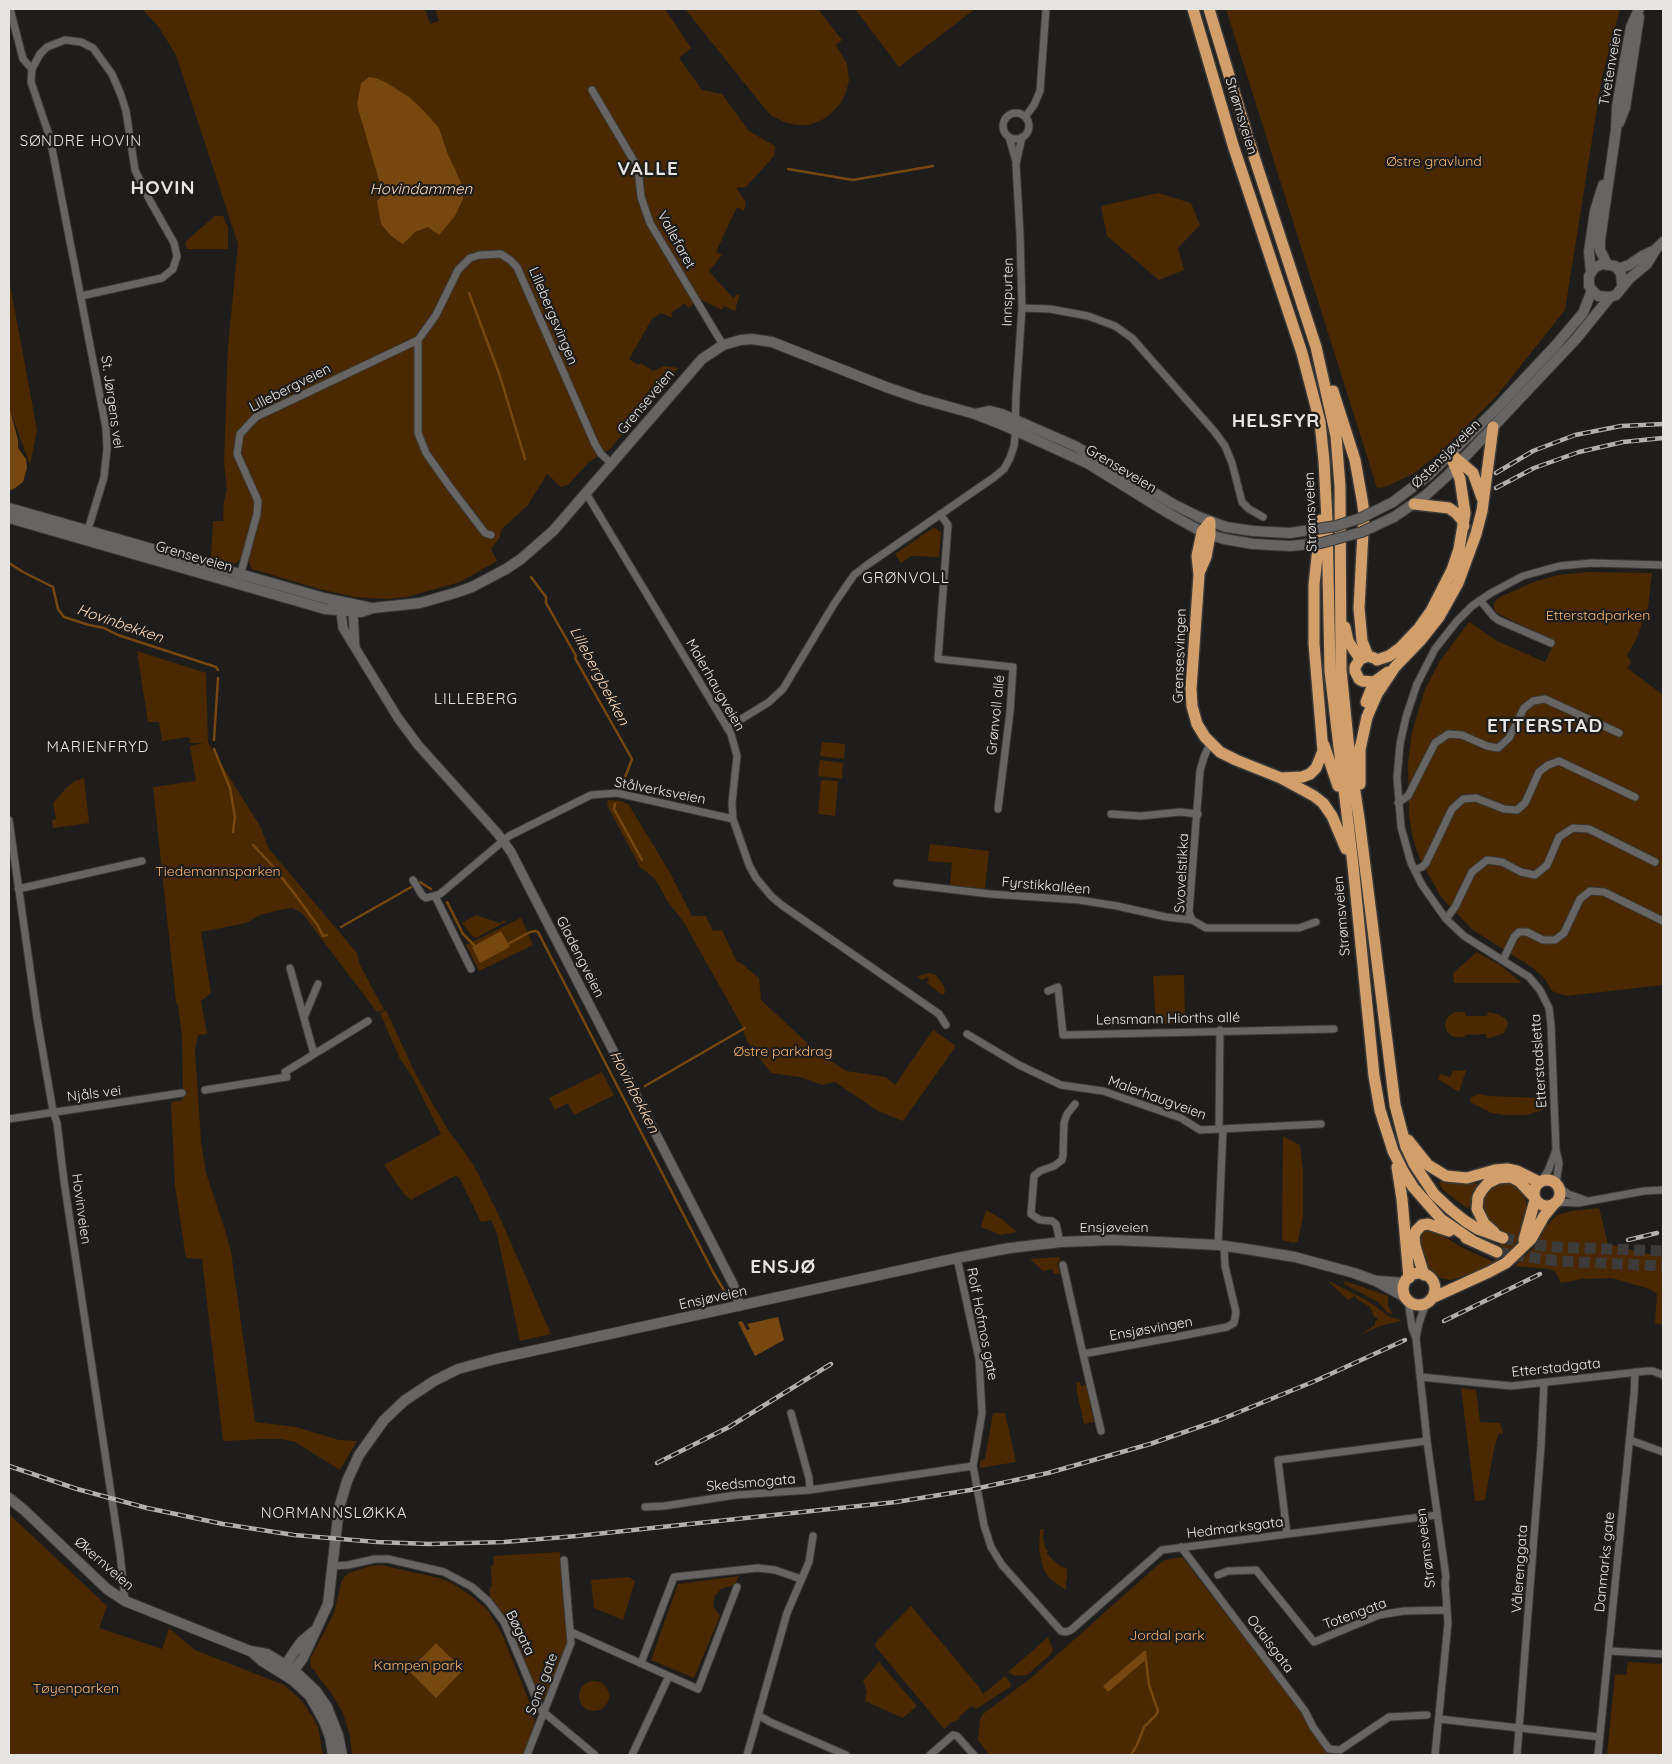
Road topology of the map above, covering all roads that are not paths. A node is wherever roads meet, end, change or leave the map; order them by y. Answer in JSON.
{"nodes":[{"id":1,"x":10,"y":9,"type":"edge"},
{"id":2,"x":1046,"y":9,"type":"edge"},
{"id":3,"x":1193,"y":9,"type":"edge"},
{"id":4,"x":1209,"y":9,"type":"edge"},
{"id":5,"x":1639,"y":9,"type":"edge"},
{"id":6,"x":32,"y":69,"type":"junction"},
{"id":7,"x":592,"y":90,"type":"dead end"},
{"id":8,"x":1025,"y":117,"type":"junction"},
{"id":9,"x":1009,"y":137,"type":"junction"},
{"id":10,"x":1022,"y":137,"type":"junction"},
{"id":11,"x":1611,"y":158,"type":"junction"},
{"id":12,"x":1016,"y":164,"type":"junction"},
{"id":13,"x":1660,"y":246,"type":"edge"},
{"id":14,"x":1607,"y":264,"type":"junction"},
{"id":15,"x":1618,"y":268,"type":"junction"},
{"id":16,"x":1591,"y":272,"type":"junction"},
{"id":17,"x":1622,"y":285,"type":"junction"},
{"id":18,"x":1592,"y":290,"type":"junction"},
{"id":19,"x":81,"y":296,"type":"junction"},
{"id":20,"x":1610,"y":297,"type":"junction"},
{"id":21,"x":1022,"y":308,"type":"junction"},
{"id":22,"x":418,"y":340,"type":"junction"},
{"id":23,"x":723,"y":345,"type":"junction"},
{"id":24,"x":1316,"y":347,"type":"junction"},
{"id":25,"x":1016,"y":426,"type":"junction"},
{"id":26,"x":1493,"y":427,"type":"junction"},
{"id":27,"x":1450,"y":454,"type":"junction"},
{"id":28,"x":612,"y":464,"type":"junction"},
{"id":29,"x":1458,"y":464,"type":"junction"},
{"id":30,"x":1326,"y":485,"type":"junction"},
{"id":31,"x":586,"y":493,"type":"junction"},
{"id":32,"x":1484,"y":502,"type":"junction"},
{"id":33,"x":1414,"y":504,"type":"junction"},
{"id":34,"x":9,"y":508,"type":"edge"},
{"id":35,"x":940,"y":514,"type":"junction"},
{"id":36,"x":9,"y":518,"type":"edge"},
{"id":37,"x":1263,"y":518,"type":"dead end"},
{"id":38,"x":1210,"y":522,"type":"junction"},
{"id":39,"x":1464,"y":526,"type":"junction"},
{"id":40,"x":1252,"y":532,"type":"joint"},
{"id":41,"x":1206,"y":533,"type":"junction"},
{"id":42,"x":86,"y":536,"type":"junction"},
{"id":43,"x":491,"y":536,"type":"dead end"},
{"id":44,"x":1253,"y":544,"type":"joint"},
{"id":45,"x":1663,"y":565,"type":"edge"},
{"id":46,"x":237,"y":579,"type":"junction"},
{"id":47,"x":1340,"y":596,"type":"junction"},
{"id":48,"x":1480,"y":600,"type":"junction"},
{"id":49,"x":347,"y":609,"type":"junction"},
{"id":50,"x":1551,"y":643,"type":"dead end"},
{"id":51,"x":1369,"y":658,"type":"junction"},
{"id":52,"x":1395,"y":667,"type":"junction"},
{"id":53,"x":1377,"y":679,"type":"junction"},
{"id":54,"x":727,"y":728,"type":"junction"},
{"id":55,"x":1619,"y":734,"type":"dead end"},
{"id":56,"x":1210,"y":744,"type":"junction"},
{"id":57,"x":1324,"y":745,"type":"junction"},
{"id":58,"x":1220,"y":752,"type":"junction"},
{"id":59,"x":1359,"y":754,"type":"junction"},
{"id":60,"x":1204,"y":760,"type":"junction"},
{"id":61,"x":1281,"y":778,"type":"junction"},
{"id":62,"x":1635,"y":797,"type":"dead end"},
{"id":63,"x":1398,"y":803,"type":"junction"},
{"id":64,"x":998,"y":808,"type":"dead end"},
{"id":65,"x":1111,"y":814,"type":"dead end"},
{"id":66,"x":1198,"y":814,"type":"junction"},
{"id":67,"x":1347,"y":816,"type":"junction"},
{"id":68,"x":1359,"y":818,"type":"junction"},
{"id":69,"x":733,"y":819,"type":"junction"},
{"id":70,"x":9,"y":820,"type":"edge"},
{"id":71,"x":503,"y":840,"type":"junction"},
{"id":72,"x":11,"y":854,"type":"edge"},
{"id":73,"x":142,"y":861,"type":"dead end"},
{"id":74,"x":1655,"y":862,"type":"dead end"},
{"id":75,"x":1352,"y":865,"type":"junction"},
{"id":76,"x":1415,"y":870,"type":"junction"},
{"id":77,"x":897,"y":883,"type":"dead end"},
{"id":78,"x":415,"y":884,"type":"dead end"},
{"id":79,"x":18,"y":889,"type":"junction"},
{"id":80,"x":435,"y":896,"type":"junction"},
{"id":81,"x":1446,"y":919,"type":"junction"},
{"id":82,"x":1192,"y":920,"type":"junction"},
{"id":83,"x":1663,"y":921,"type":"edge"},
{"id":84,"x":1316,"y":922,"type":"dead end"},
{"id":85,"x":1502,"y":960,"type":"junction"},
{"id":86,"x":290,"y":968,"type":"dead end"},
{"id":87,"x":471,"y":969,"type":"dead end"},
{"id":88,"x":318,"y":984,"type":"dead end"},
{"id":89,"x":1048,"y":991,"type":"dead end"},
{"id":90,"x":304,"y":1015,"type":"junction"},
{"id":91,"x":368,"y":1021,"type":"dead end"},
{"id":92,"x":946,"y":1024,"type":"dead end"},
{"id":93,"x":1334,"y":1029,"type":"dead end"},
{"id":94,"x":1220,"y":1030,"type":"junction"},
{"id":95,"x":967,"y":1034,"type":"dead end"},
{"id":96,"x":314,"y":1054,"type":"junction"},
{"id":97,"x":205,"y":1090,"type":"dead end"},
{"id":98,"x":182,"y":1094,"type":"dead end"},
{"id":99,"x":1076,"y":1104,"type":"dead end"},
{"id":100,"x":53,"y":1112,"type":"junction"},
{"id":101,"x":9,"y":1119,"type":"edge"},
{"id":102,"x":1321,"y":1124,"type":"dead end"},
{"id":103,"x":1221,"y":1129,"type":"junction"},
{"id":104,"x":1401,"y":1130,"type":"junction"},
{"id":105,"x":1556,"y":1150,"type":"junction"},
{"id":106,"x":1393,"y":1151,"type":"junction"},
{"id":107,"x":1540,"y":1181,"type":"junction"},
{"id":108,"x":1558,"y":1185,"type":"junction"},
{"id":109,"x":1663,"y":1190,"type":"edge"},
{"id":110,"x":1535,"y":1199,"type":"junction"},
{"id":111,"x":1585,"y":1200,"type":"junction"},
{"id":112,"x":1555,"y":1203,"type":"junction"},
{"id":113,"x":1473,"y":1241,"type":"junction"},
{"id":114,"x":1060,"y":1242,"type":"junction"},
{"id":115,"x":1221,"y":1245,"type":"junction"},
{"id":116,"x":1522,"y":1247,"type":"junction"},
{"id":117,"x":1497,"y":1252,"type":"tunnel mouth"},
{"id":118,"x":957,"y":1258,"type":"junction"},
{"id":119,"x":1063,"y":1265,"type":"dead end"},
{"id":120,"x":1427,"y":1277,"type":"junction"},
{"id":121,"x":1407,"y":1280,"type":"junction"},
{"id":122,"x":1376,"y":1281,"type":"junction"},
{"id":123,"x":1467,"y":1281,"type":"junction"},
{"id":124,"x":1406,"y":1299,"type":"junction"},
{"id":125,"x":1429,"y":1300,"type":"junction"},
{"id":126,"x":740,"y":1306,"type":"junction"},
{"id":127,"x":1416,"y":1338,"type":"junction"},
{"id":128,"x":1082,"y":1354,"type":"junction"},
{"id":129,"x":1635,"y":1372,"type":"junction"},
{"id":130,"x":1663,"y":1375,"type":"edge"},
{"id":131,"x":1420,"y":1378,"type":"junction"},
{"id":132,"x":1544,"y":1383,"type":"junction"},
{"id":133,"x":790,"y":1413,"type":"dead end"},
{"id":134,"x":1101,"y":1431,"type":"dead end"},
{"id":135,"x":1630,"y":1440,"type":"junction"},
{"id":136,"x":1427,"y":1441,"type":"junction"},
{"id":137,"x":1663,"y":1452,"type":"edge"},
{"id":138,"x":973,"y":1466,"type":"junction"},
{"id":139,"x":810,"y":1490,"type":"junction"},
{"id":140,"x":9,"y":1498,"type":"edge"},
{"id":141,"x":645,"y":1508,"type":"dead end"},
{"id":142,"x":1437,"y":1516,"type":"junction"},
{"id":143,"x":1287,"y":1534,"type":"junction"},
{"id":144,"x":813,"y":1536,"type":"dead end"},
{"id":145,"x":1181,"y":1548,"type":"junction"},
{"id":146,"x":564,"y":1560,"type":"dead end"},
{"id":147,"x":333,"y":1566,"type":"junction"},
{"id":148,"x":1218,"y":1575,"type":"dead end"},
{"id":149,"x":801,"y":1579,"type":"junction"},
{"id":150,"x":737,"y":1587,"type":"dead end"},
{"id":151,"x":125,"y":1601,"type":"junction"},
{"id":152,"x":1447,"y":1610,"type":"junction"},
{"id":153,"x":571,"y":1632,"type":"junction"},
{"id":154,"x":1066,"y":1632,"type":"joint"},
{"id":155,"x":1608,"y":1650,"type":"junction"},
{"id":156,"x":1663,"y":1654,"type":"edge"},
{"id":157,"x":641,"y":1663,"type":"junction"},
{"id":158,"x":288,"y":1669,"type":"junction"},
{"id":159,"x":669,"y":1676,"type":"junction"},
{"id":160,"x":544,"y":1714,"type":"junction"},
{"id":161,"x":758,"y":1715,"type":"junction"},
{"id":162,"x":1427,"y":1716,"type":"dead end"},
{"id":163,"x":1438,"y":1719,"type":"junction"},
{"id":164,"x":1520,"y":1729,"type":"junction"},
{"id":165,"x":1600,"y":1737,"type":"junction"},
{"id":166,"x":830,"y":1752,"type":"edge"},
{"id":167,"x":333,"y":1755,"type":"edge"},
{"id":168,"x":342,"y":1755,"type":"edge"},
{"id":169,"x":527,"y":1755,"type":"edge"},
{"id":170,"x":595,"y":1755,"type":"edge"},
{"id":171,"x":632,"y":1755,"type":"edge"},
{"id":172,"x":747,"y":1755,"type":"edge"},
{"id":173,"x":846,"y":1755,"type":"edge"},
{"id":174,"x":930,"y":1755,"type":"edge"},
{"id":175,"x":974,"y":1755,"type":"edge"},
{"id":176,"x":1435,"y":1755,"type":"edge"},
{"id":177,"x":1517,"y":1755,"type":"edge"},
{"id":178,"x":1598,"y":1755,"type":"edge"}],
"edges":[{"from":1,"to":6,"type":"street","name":"St. Jørgens vei"},
{"from":2,"to":8,"type":"street","name":"Innspurten"},
{"from":3,"to":30,"type":"highway","name":"Strømsveien"},
{"from":4,"to":24,"type":"highway","name":"Strømsveien"},
{"from":5,"to":11,"type":"main road","name":"Tvetenveien"},
{"from":6,"to":19,"type":"street","name":"St. Jørgens vei"},
{"from":6,"to":19,"type":"street"},
{"from":7,"to":23,"type":"street","name":"Vallefaret"},
{"from":8,"to":9,"type":"street","name":"Innspurten"},
{"from":8,"to":10,"type":"street","name":"Innspurten"},
{"from":9,"to":10,"type":"street"},
{"from":9,"to":12,"type":"street","name":"Innspurten"},
{"from":10,"to":12,"type":"street","name":"Innspurten"},
{"from":11,"to":14,"type":"main road","name":"Tvetenveien"},
{"from":11,"to":16,"type":"main road","name":"Tvetenveien"},
{"from":12,"to":21,"type":"street","name":"Innspurten"},
{"from":13,"to":15,"type":"main road","name":"Østensjøveien"},
{"from":13,"to":17,"type":"main road","name":"Østensjøveien"},
{"from":14,"to":15,"type":"main road"},
{"from":14,"to":16,"type":"main road"},
{"from":15,"to":17,"type":"main road"},
{"from":16,"to":18,"type":"main road","name":"Østensjøveien"},
{"from":17,"to":20,"type":"main road","name":"Østensjøveien"},
{"from":18,"to":20,"type":"main road"},
{"from":18,"to":27,"type":"main road","name":"Østensjøveien"},
{"from":19,"to":42,"type":"street","name":"St. Jørgens vei"},
{"from":20,"to":26,"type":"main road","name":"Østensjøveien"},
{"from":21,"to":25,"type":"street","name":"Innspurten"},
{"from":21,"to":37,"type":"street"},
{"from":22,"to":28,"type":"street","name":"Lillebergsvingen"},
{"from":22,"to":43,"type":"street"},
{"from":22,"to":46,"type":"street","name":"Lillebergveien"},
{"from":23,"to":25,"type":"main road","name":"Grenseveien"},
{"from":23,"to":28,"type":"main road","name":"Grenseveien"},
{"from":24,"to":47,"type":"highway","name":"Strømsveien"},
{"from":24,"to":51,"type":"highway"},
{"from":25,"to":35,"type":"street"},
{"from":25,"to":38,"type":"main road","name":"Grenseveien"},
{"from":25,"to":41,"type":"main road","name":"Grenseveien"},
{"from":26,"to":29,"type":"main road","name":"Østensjøveien"},
{"from":26,"to":32,"type":"highway"},
{"from":27,"to":29,"type":"highway"},
{"from":27,"to":40,"type":"main road","name":"Østensjøveien","bridge":true},
{"from":28,"to":31,"type":"main road","name":"Grenseveien"},
{"from":29,"to":32,"type":"highway"},
{"from":29,"to":33,"type":"main road","name":"Østensjøveien"},
{"from":29,"to":39,"type":"highway"},
{"from":30,"to":57,"type":"highway"},
{"from":30,"to":67,"type":"highway","name":"Strømsveien"},
{"from":31,"to":49,"type":"main road","name":"Grenseveien"},
{"from":31,"to":54,"type":"street","name":"Malerhaugveien"},
{"from":32,"to":52,"type":"highway"},
{"from":33,"to":39,"type":"highway"},
{"from":33,"to":44,"type":"main road","name":"Østensjøveien","bridge":true},
{"from":34,"to":42,"type":"main road","name":"Grenseveien"},
{"from":35,"to":54,"type":"street"},
{"from":35,"to":64,"type":"street","name":"Grønvoll allé"},
{"from":36,"to":42,"type":"main road","name":"Grenseveien"},
{"from":38,"to":40,"type":"main road","name":"Grenseveien"},
{"from":38,"to":41,"type":"highway","name":"Grensesvingen"},
{"from":39,"to":51,"type":"highway"},
{"from":41,"to":44,"type":"main road","name":"Grenseveien"},
{"from":41,"to":56,"type":"highway","name":"Grensesvingen"},
{"from":42,"to":46,"type":"main road","name":"Grenseveien"},
{"from":45,"to":48,"type":"street","name":"Etterstadsletta"},
{"from":46,"to":49,"type":"main road","name":"Grenseveien"},
{"from":47,"to":51,"type":"highway"},
{"from":47,"to":68,"type":"highway","name":"Strømsveien"},
{"from":48,"to":50,"type":"street"},
{"from":48,"to":63,"type":"street","name":"Etterstadsletta"},
{"from":49,"to":71,"type":"street","name":"Gladengveien"},
{"from":51,"to":53,"type":"highway"},
{"from":51,"to":53,"type":"highway"},
{"from":52,"to":53,"type":"highway"},
{"from":52,"to":59,"type":"highway"},
{"from":53,"to":59,"type":"highway"},
{"from":54,"to":69,"type":"street","name":"Malerhaugveien"},
{"from":55,"to":63,"type":"street"},
{"from":56,"to":58,"type":"highway","name":"Grensesvingen"},
{"from":56,"to":60,"type":"street","name":"Svovelstikka"},
{"from":57,"to":61,"type":"highway"},
{"from":57,"to":67,"type":"highway"},
{"from":58,"to":60,"type":"street"},
{"from":58,"to":61,"type":"highway","name":"Grensesvingen"},
{"from":59,"to":68,"type":"highway"},
{"from":60,"to":66,"type":"street","name":"Svovelstikka"},
{"from":61,"to":75,"type":"highway","name":"Grensesvingen"},
{"from":62,"to":76,"type":"street"},
{"from":63,"to":76,"type":"street","name":"Etterstadsletta"},
{"from":65,"to":66,"type":"street"},
{"from":66,"to":82,"type":"street","name":"Svovelstikka"},
{"from":67,"to":75,"type":"highway","name":"Strømsveien"},
{"from":68,"to":104,"type":"highway","name":"Strømsveien"},
{"from":69,"to":71,"type":"street","name":"Stålverksveien"},
{"from":69,"to":92,"type":"street","name":"Malerhaugveien"},
{"from":70,"to":72,"type":"street","name":"Hovinveien"},
{"from":71,"to":80,"type":"street","name":"Stålverksveien"},
{"from":71,"to":126,"type":"street","name":"Gladengveien"},
{"from":72,"to":79,"type":"street","name":"Hovinveien"},
{"from":73,"to":79,"type":"street"},
{"from":74,"to":81,"type":"street"},
{"from":75,"to":106,"type":"highway","name":"Strømsveien"},
{"from":76,"to":81,"type":"street","name":"Etterstadsletta"},
{"from":77,"to":82,"type":"street","name":"Fyrstikkalléen"},
{"from":78,"to":80,"type":"street"},
{"from":79,"to":100,"type":"street","name":"Hovinveien"},
{"from":80,"to":87,"type":"street"},
{"from":81,"to":85,"type":"street","name":"Etterstadsletta"},
{"from":82,"to":84,"type":"street","name":"Svovelstikka"},
{"from":83,"to":85,"type":"street"},
{"from":85,"to":105,"type":"street","name":"Etterstadsletta"},
{"from":86,"to":90,"type":"street"},
{"from":88,"to":90,"type":"street"},
{"from":89,"to":94,"type":"street","name":"Lensmann Hiorths allé"},
{"from":90,"to":96,"type":"street"},
{"from":91,"to":96,"type":"street"},
{"from":93,"to":94,"type":"street","name":"Lensmann Hiorths allé"},
{"from":94,"to":103,"type":"street"},
{"from":95,"to":103,"type":"street","name":"Malerhaugveien"},
{"from":96,"to":97,"type":"street"},
{"from":98,"to":100,"type":"street","name":"Njåls vei"},
{"from":99,"to":114,"type":"street"},
{"from":100,"to":101,"type":"street","name":"Njåls vei"},
{"from":100,"to":151,"type":"street","name":"Hovinveien"},
{"from":102,"to":103,"type":"street","name":"Malerhaugveien"},
{"from":103,"to":115,"type":"street"},
{"from":104,"to":107,"type":"highway"},
{"from":104,"to":110,"type":"highway","name":"Strømsveien"},
{"from":105,"to":107,"type":"street","name":"Etterstadsletta"},
{"from":105,"to":108,"type":"street","name":"Etterstadsletta"},
{"from":106,"to":113,"type":"highway"},
{"from":106,"to":121,"type":"highway","name":"Strømsveien"},
{"from":107,"to":108,"type":"highway"},
{"from":107,"to":110,"type":"highway"},
{"from":108,"to":111,"type":"street"},
{"from":108,"to":112,"type":"highway"},
{"from":109,"to":111,"type":"street"},
{"from":110,"to":112,"type":"highway"},
{"from":110,"to":116,"type":"highway"},
{"from":111,"to":112,"type":"street"},
{"from":112,"to":116,"type":"highway"},
{"from":113,"to":117,"type":"highway"},
{"from":113,"to":120,"type":"highway","name":"Strømsveien"},
{"from":114,"to":115,"type":"main road","name":"Ensjøveien"},
{"from":114,"to":118,"type":"main road","name":"Ensjøveien"},
{"from":115,"to":122,"type":"main road","name":"Ensjøveien"},
{"from":115,"to":128,"type":"street","name":"Ensjøsvingen"},
{"from":116,"to":123,"type":"highway"},
{"from":118,"to":126,"type":"main road","name":"Ensjøveien"},
{"from":118,"to":138,"type":"street","name":"Rolf Hofmos gate"},
{"from":119,"to":128,"type":"street"},
{"from":120,"to":121,"type":"highway"},
{"from":120,"to":123,"type":"highway"},
{"from":120,"to":125,"type":"highway","name":"Strømsveien"},
{"from":121,"to":122,"type":"main road","name":"Ensjøveien"},
{"from":121,"to":124,"type":"highway","name":"Strømsveien"},
{"from":122,"to":124,"type":"main road","name":"Ensjøveien"},
{"from":123,"to":125,"type":"highway"},
{"from":124,"to":125,"type":"highway"},
{"from":124,"to":127,"type":"street","name":"Strømsveien"},
{"from":125,"to":127,"type":"street","name":"Strømsveien"},
{"from":126,"to":147,"type":"main road","name":"Ensjøveien"},
{"from":127,"to":131,"type":"street","name":"Strømsveien"},
{"from":128,"to":134,"type":"street"},
{"from":129,"to":130,"type":"street","name":"Etterstadgata"},
{"from":129,"to":132,"type":"street","name":"Etterstadgata"},
{"from":129,"to":135,"type":"street","name":"Danmarks gate"},
{"from":131,"to":132,"type":"street","name":"Etterstadgata"},
{"from":131,"to":136,"type":"street","name":"Strømsveien"},
{"from":132,"to":164,"type":"street","name":"Vålerenggata"},
{"from":133,"to":139,"type":"street","name":"Skedsmogata"},
{"from":135,"to":137,"type":"street"},
{"from":135,"to":155,"type":"street","name":"Danmarks gate"},
{"from":136,"to":142,"type":"street","name":"Strømsveien"},
{"from":136,"to":143,"type":"street"},
{"from":138,"to":139,"type":"street"},
{"from":138,"to":154,"type":"street","name":"Rolf Hofmos gate"},
{"from":139,"to":141,"type":"street","name":"Skedsmogata"},
{"from":140,"to":151,"type":"main road","name":"Økernveien"},
{"from":142,"to":143,"type":"street","name":"Hedmarksgata"},
{"from":142,"to":152,"type":"street","name":"Strømsveien"},
{"from":143,"to":145,"type":"street","name":"Hedmarksgata"},
{"from":144,"to":149,"type":"street"},
{"from":145,"to":154,"type":"street","name":"Hedmarksgata"},
{"from":145,"to":162,"type":"street","name":"Odalsgata"},
{"from":146,"to":153,"type":"street","name":"Sons gate"},
{"from":147,"to":158,"type":"main road","name":"Ensjøveien"},
{"from":147,"to":160,"type":"street","name":"Bøgata"},
{"from":148,"to":152,"type":"street","name":"Totengata"},
{"from":149,"to":157,"type":"street"},
{"from":149,"to":161,"type":"street"},
{"from":150,"to":159,"type":"street"},
{"from":151,"to":158,"type":"main road","name":"Økernveien"},
{"from":152,"to":163,"type":"street","name":"Strømsveien"},
{"from":153,"to":157,"type":"street"},
{"from":153,"to":160,"type":"street","name":"Sons gate"},
{"from":155,"to":156,"type":"street"},
{"from":155,"to":165,"type":"street","name":"Danmarks gate"},
{"from":157,"to":159,"type":"street"},
{"from":158,"to":167,"type":"main road","name":"Økernveien"},
{"from":158,"to":168,"type":"main road","name":"Økernveien"},
{"from":159,"to":171,"type":"street"},
{"from":160,"to":169,"type":"street","name":"Sons gate"},
{"from":160,"to":170,"type":"street","name":"Bøgata"},
{"from":161,"to":166,"type":"street"},
{"from":161,"to":172,"type":"street"},
{"from":163,"to":164,"type":"street"},
{"from":163,"to":176,"type":"street","name":"Strømsveien"},
{"from":164,"to":165,"type":"street"},
{"from":164,"to":177,"type":"street","name":"Vålerenggata"},
{"from":165,"to":178,"type":"street","name":"Danmarks gate"},
{"from":166,"to":173,"type":"street"},
{"from":174,"to":175,"type":"street"}]}
